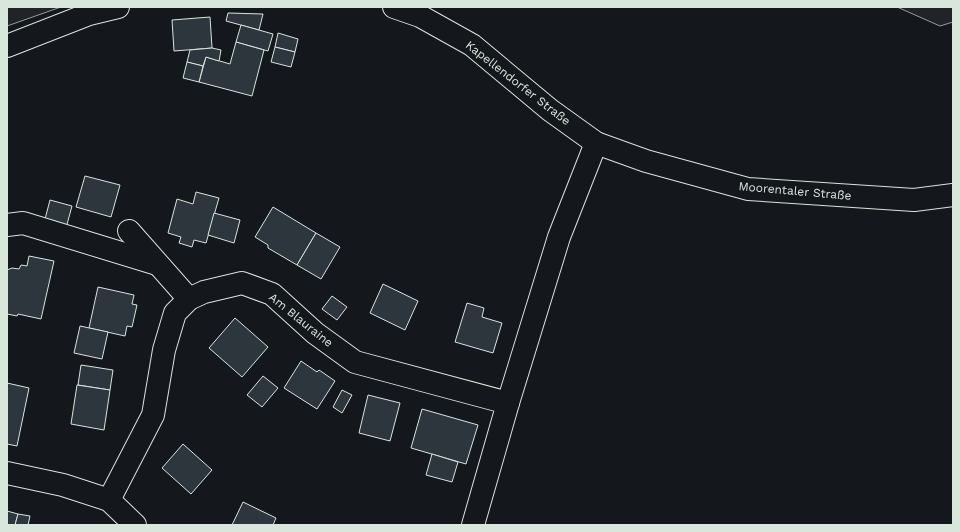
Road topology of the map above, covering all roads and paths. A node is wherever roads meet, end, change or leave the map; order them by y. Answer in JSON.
{"nodes":[{"id":1,"x":118,"y":7,"type":"edge"},
{"id":2,"x":394,"y":7,"type":"edge"},
{"id":3,"x":7,"y":46,"type":"edge"},
{"id":4,"x":596,"y":142,"type":"junction"},
{"id":5,"x":953,"y":195,"type":"edge"},
{"id":6,"x":7,"y":225,"type":"edge"},
{"id":7,"x":129,"y":231,"type":"dead end"},
{"id":8,"x":157,"y":264,"type":"junction"},
{"id":9,"x":189,"y":299,"type":"junction"},
{"id":10,"x":508,"y":403,"type":"junction"},
{"id":11,"x":7,"y":473,"type":"edge"},
{"id":12,"x":109,"y":500,"type":"junction"},
{"id":13,"x":135,"y":525,"type":"edge"},
{"id":14,"x":473,"y":525,"type":"edge"}],
"edges":[{"from":1,"to":3,"type":"street"},
{"from":2,"to":4,"type":"street","name":"Kapellendorfer Straße"},
{"from":4,"to":5,"type":"street","name":"Moorentaler Straße"},
{"from":4,"to":10,"type":"street"},
{"from":6,"to":8,"type":"street"},
{"from":7,"to":8,"type":"street"},
{"from":8,"to":9,"type":"street"},
{"from":9,"to":10,"type":"street","name":"Am Blauraine"},
{"from":9,"to":12,"type":"street","name":"Am Blauraine"},
{"from":10,"to":14,"type":"street"},
{"from":11,"to":12,"type":"street"},
{"from":12,"to":13,"type":"street"}]}
